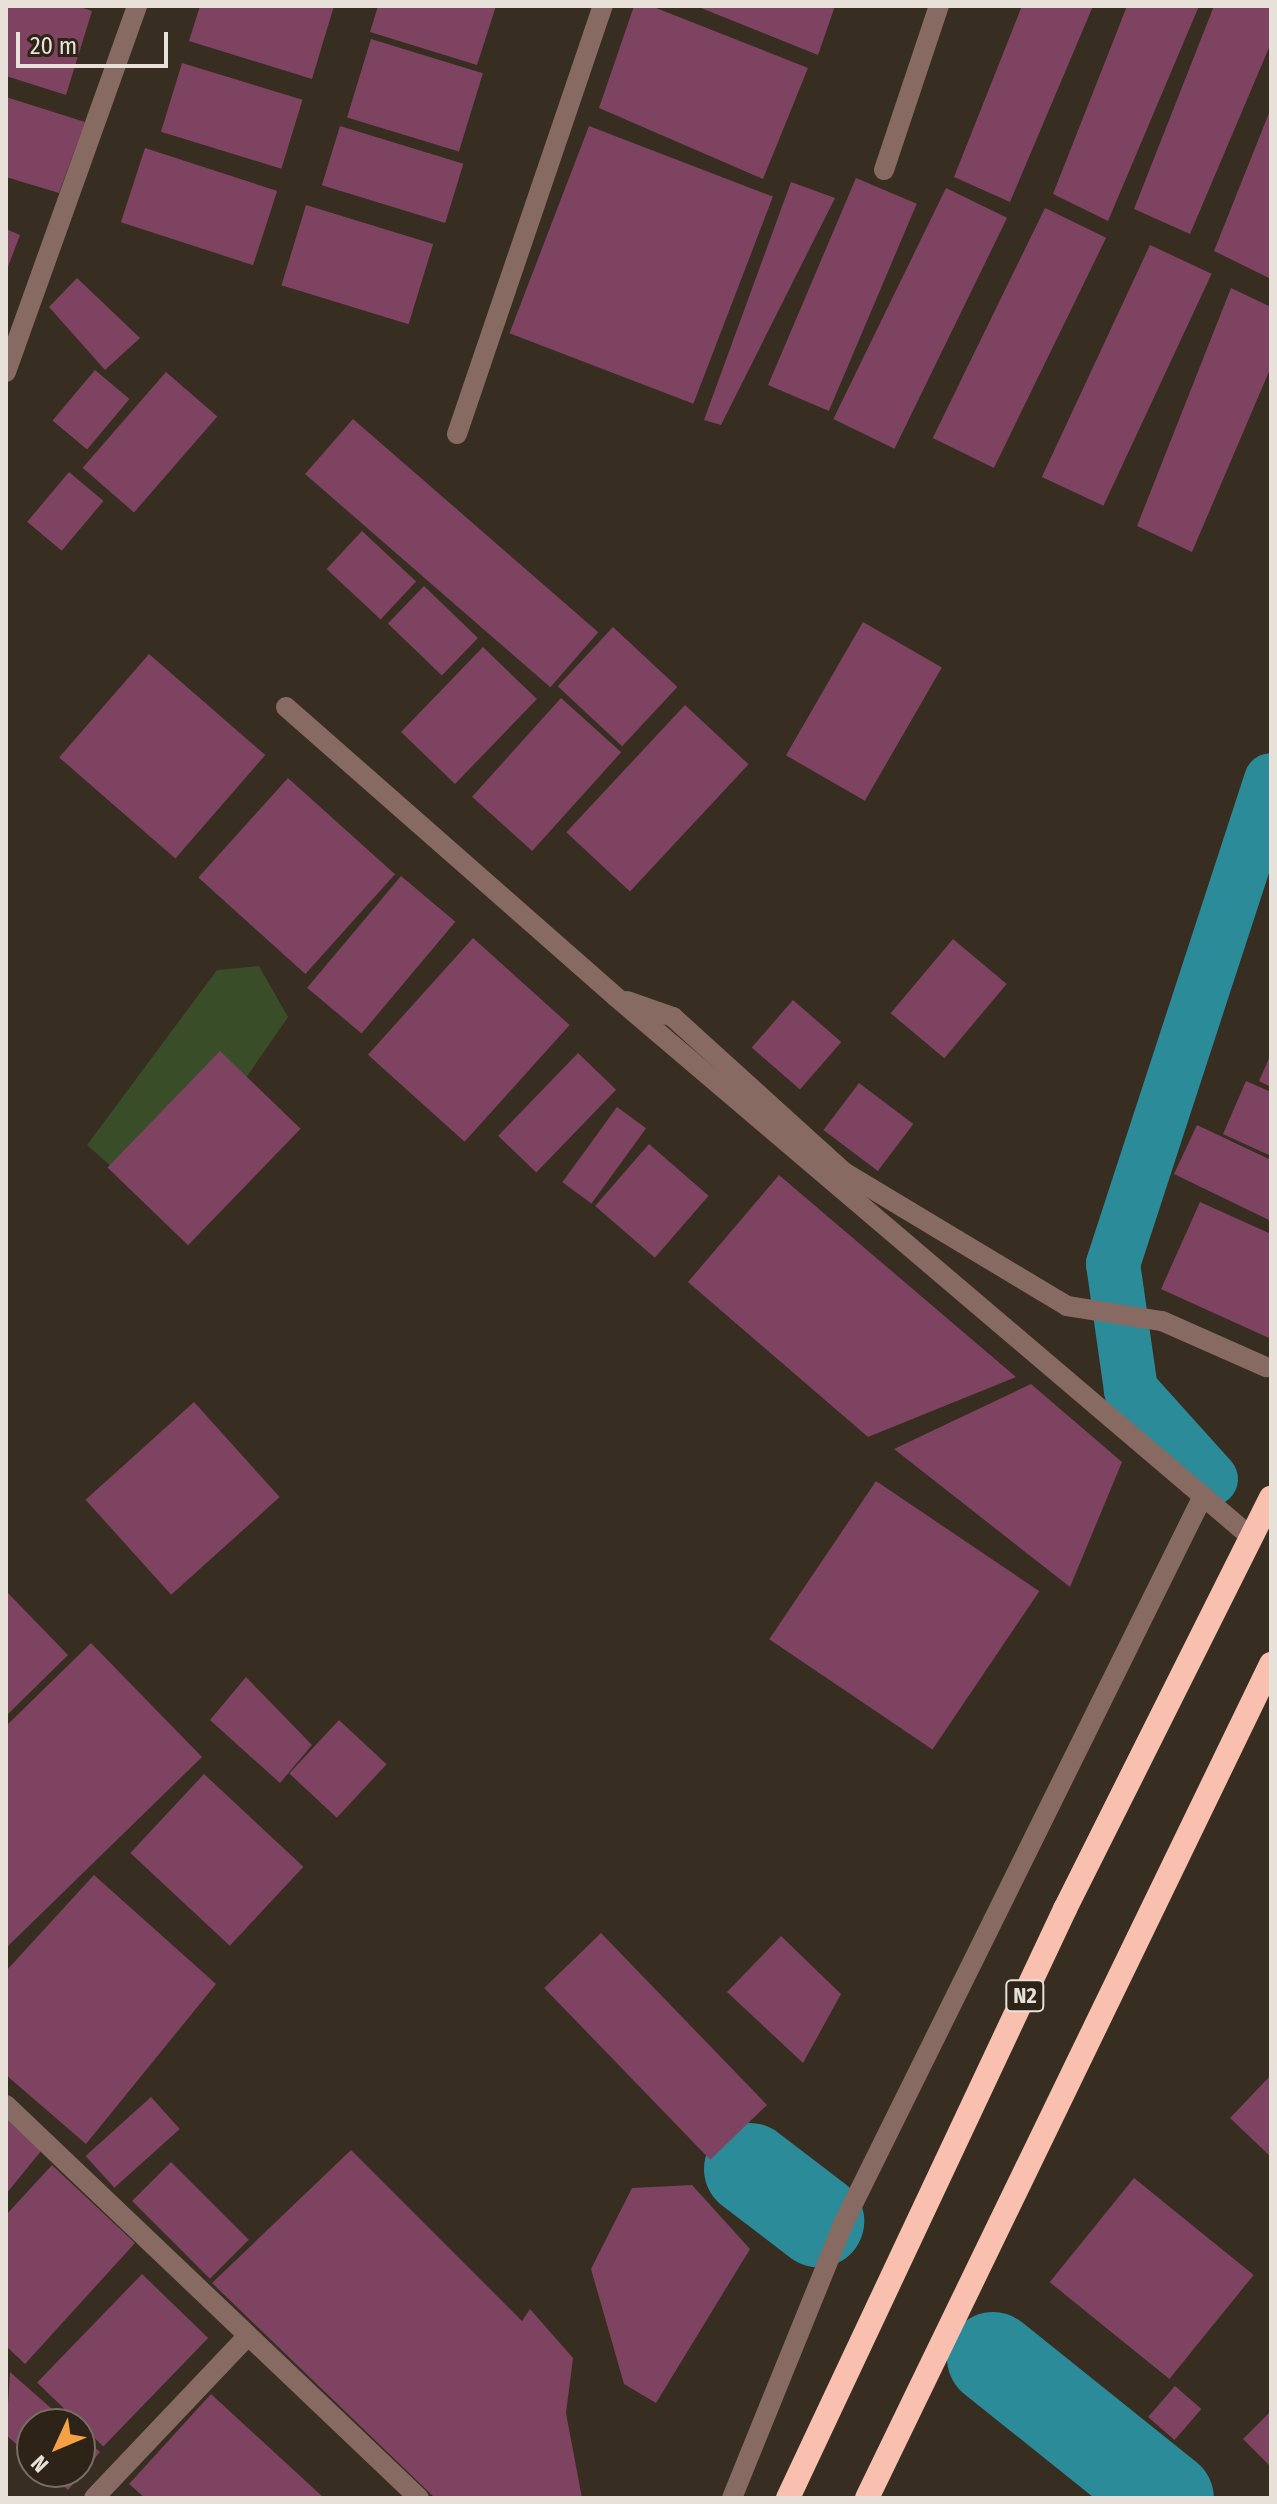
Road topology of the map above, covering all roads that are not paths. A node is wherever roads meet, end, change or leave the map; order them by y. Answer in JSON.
{"nodes":[{"id":1,"x":137,"y":6,"type":"edge"},
{"id":2,"x":603,"y":6,"type":"edge"},
{"id":3,"x":939,"y":6,"type":"edge"},
{"id":4,"x":884,"y":170,"type":"dead end"},
{"id":5,"x":6,"y":372,"type":"edge"},
{"id":6,"x":457,"y":434,"type":"dead end"},
{"id":7,"x":286,"y":707,"type":"dead end"},
{"id":8,"x":616,"y":997,"type":"junction"},
{"id":9,"x":1266,"y":1367,"type":"dead end"},
{"id":10,"x":1203,"y":1496,"type":"junction"},
{"id":11,"x":1271,"y":1498,"type":"edge"},
{"id":12,"x":1251,"y":1537,"type":"junction"},
{"id":13,"x":1271,"y":1664,"type":"edge"},
{"id":14,"x":6,"y":2105,"type":"edge"},
{"id":15,"x":246,"y":2338,"type":"junction"},
{"id":16,"x":94,"y":2498,"type":"edge"},
{"id":17,"x":419,"y":2498,"type":"edge"},
{"id":18,"x":732,"y":2498,"type":"edge"},
{"id":19,"x":788,"y":2498,"type":"edge"},
{"id":20,"x":867,"y":2498,"type":"edge"}],
"edges":[{"from":1,"to":5,"type":"street"},
{"from":2,"to":6,"type":"street"},
{"from":3,"to":4,"type":"street"},
{"from":7,"to":8,"type":"street"},
{"from":8,"to":9,"type":"street"},
{"from":8,"to":10,"type":"street"},
{"from":10,"to":12,"type":"street"},
{"from":10,"to":18,"type":"street"},
{"from":11,"to":12,"type":"highway","number":"N2"},
{"from":12,"to":19,"type":"highway","number":"N2"},
{"from":13,"to":20,"type":"highway"},
{"from":14,"to":15,"type":"street"},
{"from":15,"to":16,"type":"street"},
{"from":15,"to":17,"type":"street"}]}
